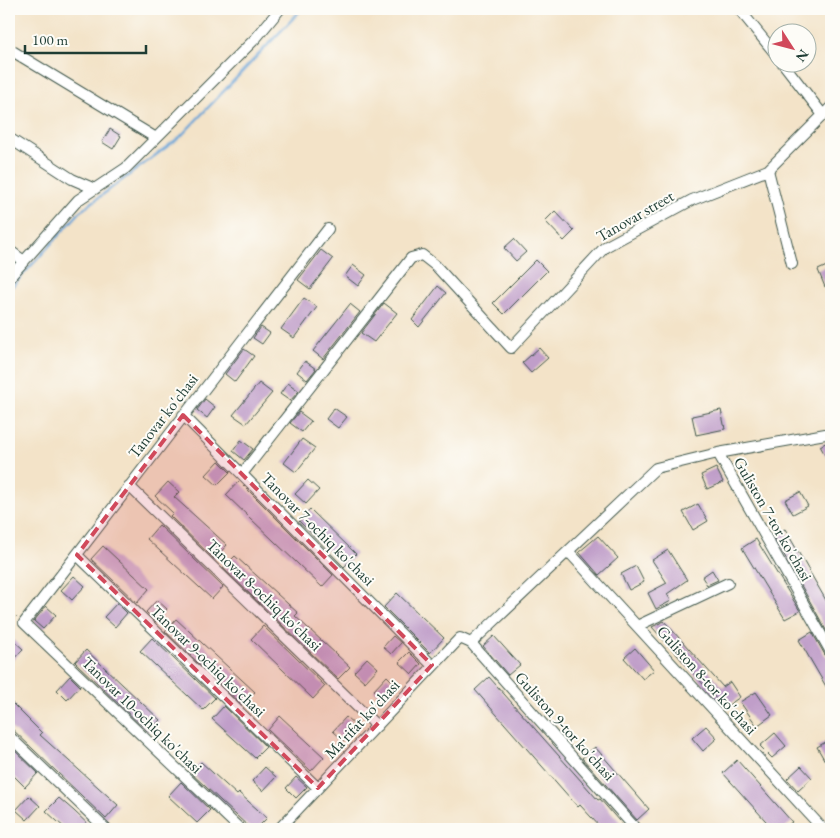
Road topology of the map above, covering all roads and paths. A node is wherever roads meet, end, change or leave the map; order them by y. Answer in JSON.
{"nodes":[{"id":1,"x":280,"y":9,"type":"edge"},
{"id":2,"x":739,"y":9,"type":"edge"},
{"id":3,"x":768,"y":44,"type":"edge"},
{"id":4,"x":9,"y":49,"type":"edge"},
{"id":5,"x":790,"y":72,"type":"edge"},
{"id":6,"x":831,"y":107,"type":"edge"},
{"id":7,"x":823,"y":115,"type":"junction"},
{"id":8,"x":9,"y":138,"type":"edge"},
{"id":9,"x":156,"y":138,"type":"junction"},
{"id":10,"x":768,"y":170,"type":"junction"},
{"id":11,"x":95,"y":189,"type":"junction"},
{"id":12,"x":328,"y":229,"type":"dead end"},
{"id":13,"x":9,"y":250,"type":"edge"},
{"id":14,"x":24,"y":262,"type":"junction"},
{"id":15,"x":792,"y":264,"type":"dead end"},
{"id":16,"x":9,"y":278,"type":"edge"},
{"id":17,"x":183,"y":415,"type":"junction"},
{"id":18,"x":831,"y":432,"type":"edge"},
{"id":19,"x":718,"y":452,"type":"junction"},
{"id":20,"x":242,"y":474,"type":"junction"},
{"id":21,"x":129,"y":486,"type":"junction"},
{"id":22,"x":569,"y":552,"type":"junction"},
{"id":23,"x":77,"y":555,"type":"junction"},
{"id":24,"x":728,"y":583,"type":"dead end"},
{"id":25,"x":9,"y":609,"type":"edge"},
{"id":26,"x":24,"y":623,"type":"junction"},
{"id":27,"x":637,"y":626,"type":"junction"},
{"id":28,"x":471,"y":643,"type":"junction"},
{"id":29,"x":831,"y":652,"type":"edge"},
{"id":30,"x":432,"y":665,"type":"junction"},
{"id":31,"x":378,"y":726,"type":"junction"},
{"id":32,"x":9,"y":736,"type":"edge"},
{"id":33,"x":318,"y":788,"type":"junction"},
{"id":34,"x":106,"y":829,"type":"edge"},
{"id":35,"x":240,"y":829,"type":"edge"},
{"id":36,"x":279,"y":829,"type":"edge"},
{"id":37,"x":636,"y":829,"type":"edge"},
{"id":38,"x":822,"y":829,"type":"edge"}],
"edges":[{"from":1,"to":9,"type":"street"},
{"from":2,"to":3,"type":"street"},
{"from":4,"to":9,"type":"street"},
{"from":5,"to":7,"type":"street"},
{"from":6,"to":7,"type":"street","name":"Tanovar street"},
{"from":7,"to":10,"type":"street","name":"Tanovar street"},
{"from":8,"to":11,"type":"street"},
{"from":9,"to":11,"type":"street"},
{"from":10,"to":15,"type":"street"},
{"from":10,"to":20,"type":"street","name":"Tanovar street"},
{"from":11,"to":14,"type":"street"},
{"from":12,"to":17,"type":"street","name":"Tanovar ko'chasi"},
{"from":13,"to":14,"type":"street"},
{"from":14,"to":16,"type":"street"},
{"from":17,"to":20,"type":"street","name":"Tanovar 7-ochiq ko'chasi"},
{"from":17,"to":21,"type":"street","name":"Tanovar ko'chasi"},
{"from":18,"to":19,"type":"street"},
{"from":19,"to":22,"type":"street"},
{"from":19,"to":29,"type":"street","name":"Guliston 7-tor ko'chasi"},
{"from":20,"to":30,"type":"street","name":"Tanovar 7-ochiq ko'chasi"},
{"from":21,"to":23,"type":"street","name":"Tanovar ko'chasi"},
{"from":21,"to":31,"type":"street","name":"Tanovar 8-ochiq ko'chasi"},
{"from":22,"to":27,"type":"street","name":"Guliston 8-tor ko'chasi"},
{"from":22,"to":28,"type":"street"},
{"from":23,"to":26,"type":"street","name":"Tanovar ko'chasi"},
{"from":23,"to":33,"type":"street","name":"Tanovar 9-ochiq ko'chasi"},
{"from":24,"to":27,"type":"street"},
{"from":25,"to":26,"type":"path"},
{"from":26,"to":35,"type":"street","name":"Tanovar 10-ochiq ko'chasi"},
{"from":27,"to":38,"type":"street","name":"Guliston 8-tor ko'chasi"},
{"from":28,"to":30,"type":"street","name":"Ma'rifat ko'chasi"},
{"from":28,"to":37,"type":"street","name":"Guliston 9-tor ko'chasi"},
{"from":30,"to":31,"type":"street","name":"Ma'rifat ko'chasi"},
{"from":31,"to":33,"type":"street","name":"Ma'rifat ko'chasi"},
{"from":32,"to":34,"type":"street"},
{"from":33,"to":36,"type":"street","name":"Ma'rifat ko'chasi"}]}
